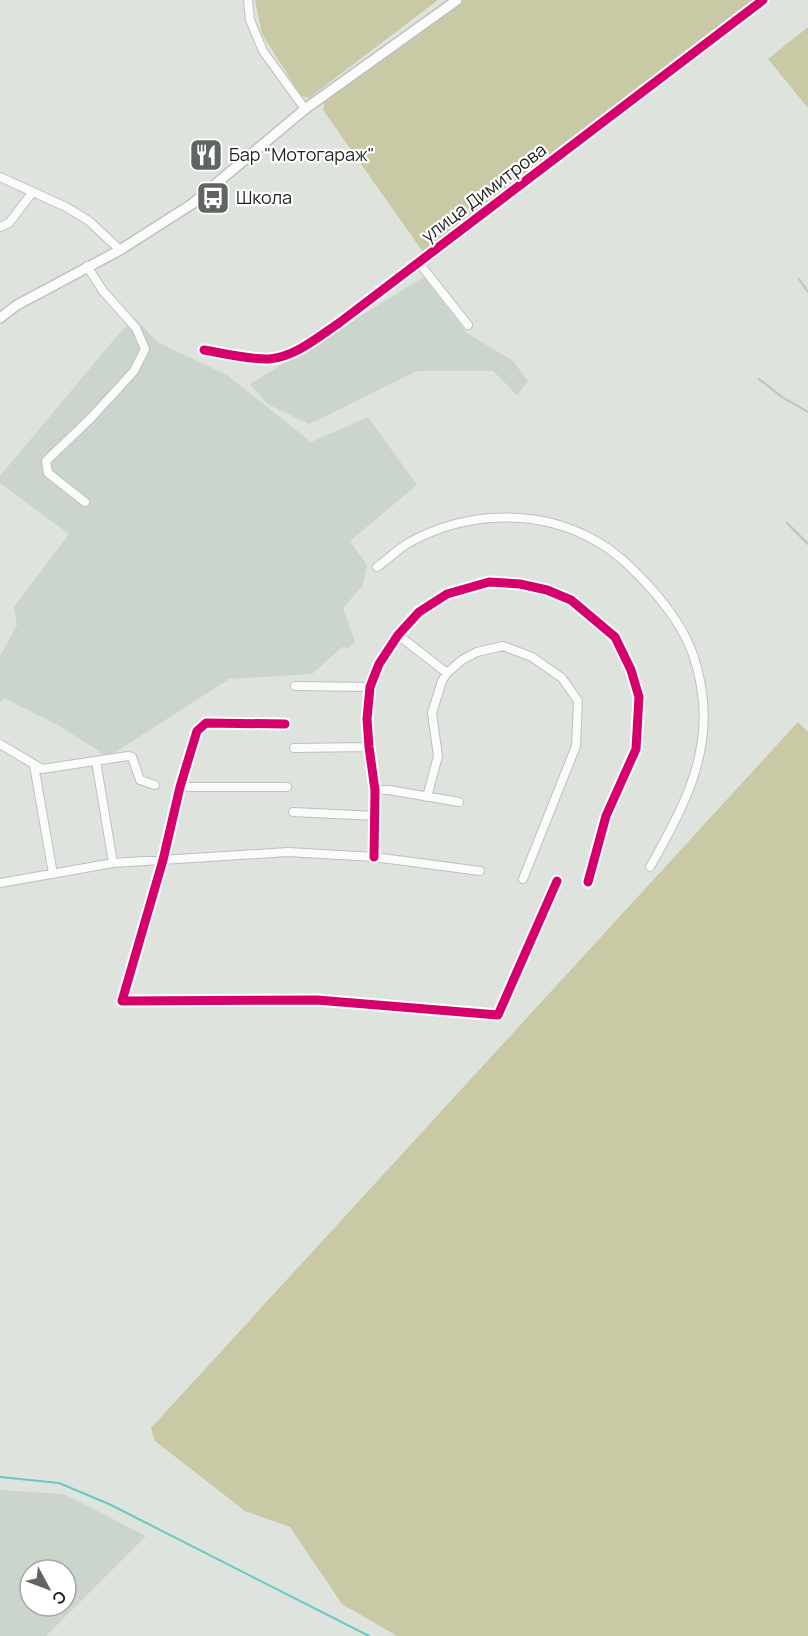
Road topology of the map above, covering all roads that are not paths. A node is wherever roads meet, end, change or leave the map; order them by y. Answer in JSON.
{"nodes":[{"id":1,"x":248,"y":0,"type":"edge"},
{"id":2,"x":457,"y":0,"type":"edge"},
{"id":3,"x":763,"y":0,"type":"edge"},
{"id":4,"x":305,"y":109,"type":"junction"},
{"id":5,"x":0,"y":177,"type":"edge"},
{"id":6,"x":32,"y":193,"type":"junction"},
{"id":7,"x":0,"y":227,"type":"edge"},
{"id":8,"x":120,"y":250,"type":"junction"},
{"id":9,"x":419,"y":263,"type":"junction"},
{"id":10,"x":87,"y":266,"type":"junction"},
{"id":11,"x":0,"y":318,"type":"edge"},
{"id":12,"x":468,"y":325,"type":"dead end"},
{"id":13,"x":204,"y":350,"type":"dead end"},
{"id":14,"x":85,"y":502,"type":"dead end"},
{"id":15,"x":377,"y":567,"type":"dead end"},
{"id":16,"x":398,"y":635,"type":"junction"},
{"id":17,"x":447,"y":673,"type":"junction"},
{"id":18,"x":295,"y":686,"type":"dead end"},
{"id":19,"x":370,"y":687,"type":"junction"},
{"id":20,"x":285,"y":724,"type":"dead end"},
{"id":21,"x":0,"y":744,"type":"edge"},
{"id":22,"x":369,"y":747,"type":"junction"},
{"id":23,"x":294,"y":748,"type":"dead end"},
{"id":24,"x":96,"y":761,"type":"junction"},
{"id":25,"x":34,"y":765,"type":"junction"},
{"id":26,"x":155,"y":785,"type":"dead end"},
{"id":27,"x":180,"y":787,"type":"junction"},
{"id":28,"x":287,"y":787,"type":"dead end"},
{"id":29,"x":375,"y":790,"type":"junction"},
{"id":30,"x":428,"y":797,"type":"junction"},
{"id":31,"x":459,"y":802,"type":"dead end"},
{"id":32,"x":293,"y":812,"type":"dead end"},
{"id":33,"x":376,"y":816,"type":"junction"},
{"id":34,"x":374,"y":857,"type":"junction"},
{"id":35,"x":163,"y":860,"type":"junction"},
{"id":36,"x":113,"y":863,"type":"junction"},
{"id":37,"x":650,"y":867,"type":"dead end"},
{"id":38,"x":480,"y":871,"type":"dead end"},
{"id":39,"x":53,"y":873,"type":"junction"},
{"id":40,"x":524,"y":879,"type":"dead end"},
{"id":41,"x":557,"y":880,"type":"dead end"},
{"id":42,"x":588,"y":882,"type":"dead end"},
{"id":43,"x":0,"y":883,"type":"edge"}],
"edges":[{"from":1,"to":4,"type":"street"},
{"from":2,"to":4,"type":"main road"},
{"from":3,"to":9,"type":"street","name":"улица Димитрова"},
{"from":4,"to":8,"type":"main road"},
{"from":5,"to":6,"type":"street"},
{"from":6,"to":7,"type":"street"},
{"from":6,"to":8,"type":"street"},
{"from":8,"to":10,"type":"main road"},
{"from":9,"to":12,"type":"street"},
{"from":9,"to":13,"type":"street","name":"улица Димитрова"},
{"from":10,"to":11,"type":"main road"},
{"from":10,"to":14,"type":"street"},
{"from":15,"to":37,"type":"street"},
{"from":16,"to":17,"type":"street"},
{"from":16,"to":19,"type":"street"},
{"from":16,"to":42,"type":"street"},
{"from":17,"to":30,"type":"street"},
{"from":17,"to":40,"type":"street"},
{"from":18,"to":19,"type":"street"},
{"from":19,"to":22,"type":"street"},
{"from":20,"to":27,"type":"street"},
{"from":21,"to":25,"type":"street"},
{"from":22,"to":23,"type":"street"},
{"from":22,"to":29,"type":"street"},
{"from":24,"to":25,"type":"street"},
{"from":24,"to":26,"type":"street"},
{"from":24,"to":36,"type":"street"},
{"from":25,"to":39,"type":"street"},
{"from":27,"to":28,"type":"street"},
{"from":27,"to":35,"type":"street"},
{"from":29,"to":30,"type":"street"},
{"from":29,"to":33,"type":"street"},
{"from":30,"to":31,"type":"street"},
{"from":32,"to":33,"type":"street"},
{"from":33,"to":34,"type":"street"},
{"from":34,"to":35,"type":"street"},
{"from":34,"to":38,"type":"street"},
{"from":35,"to":36,"type":"street"},
{"from":35,"to":41,"type":"street"},
{"from":36,"to":39,"type":"street"},
{"from":39,"to":43,"type":"street"}]}
